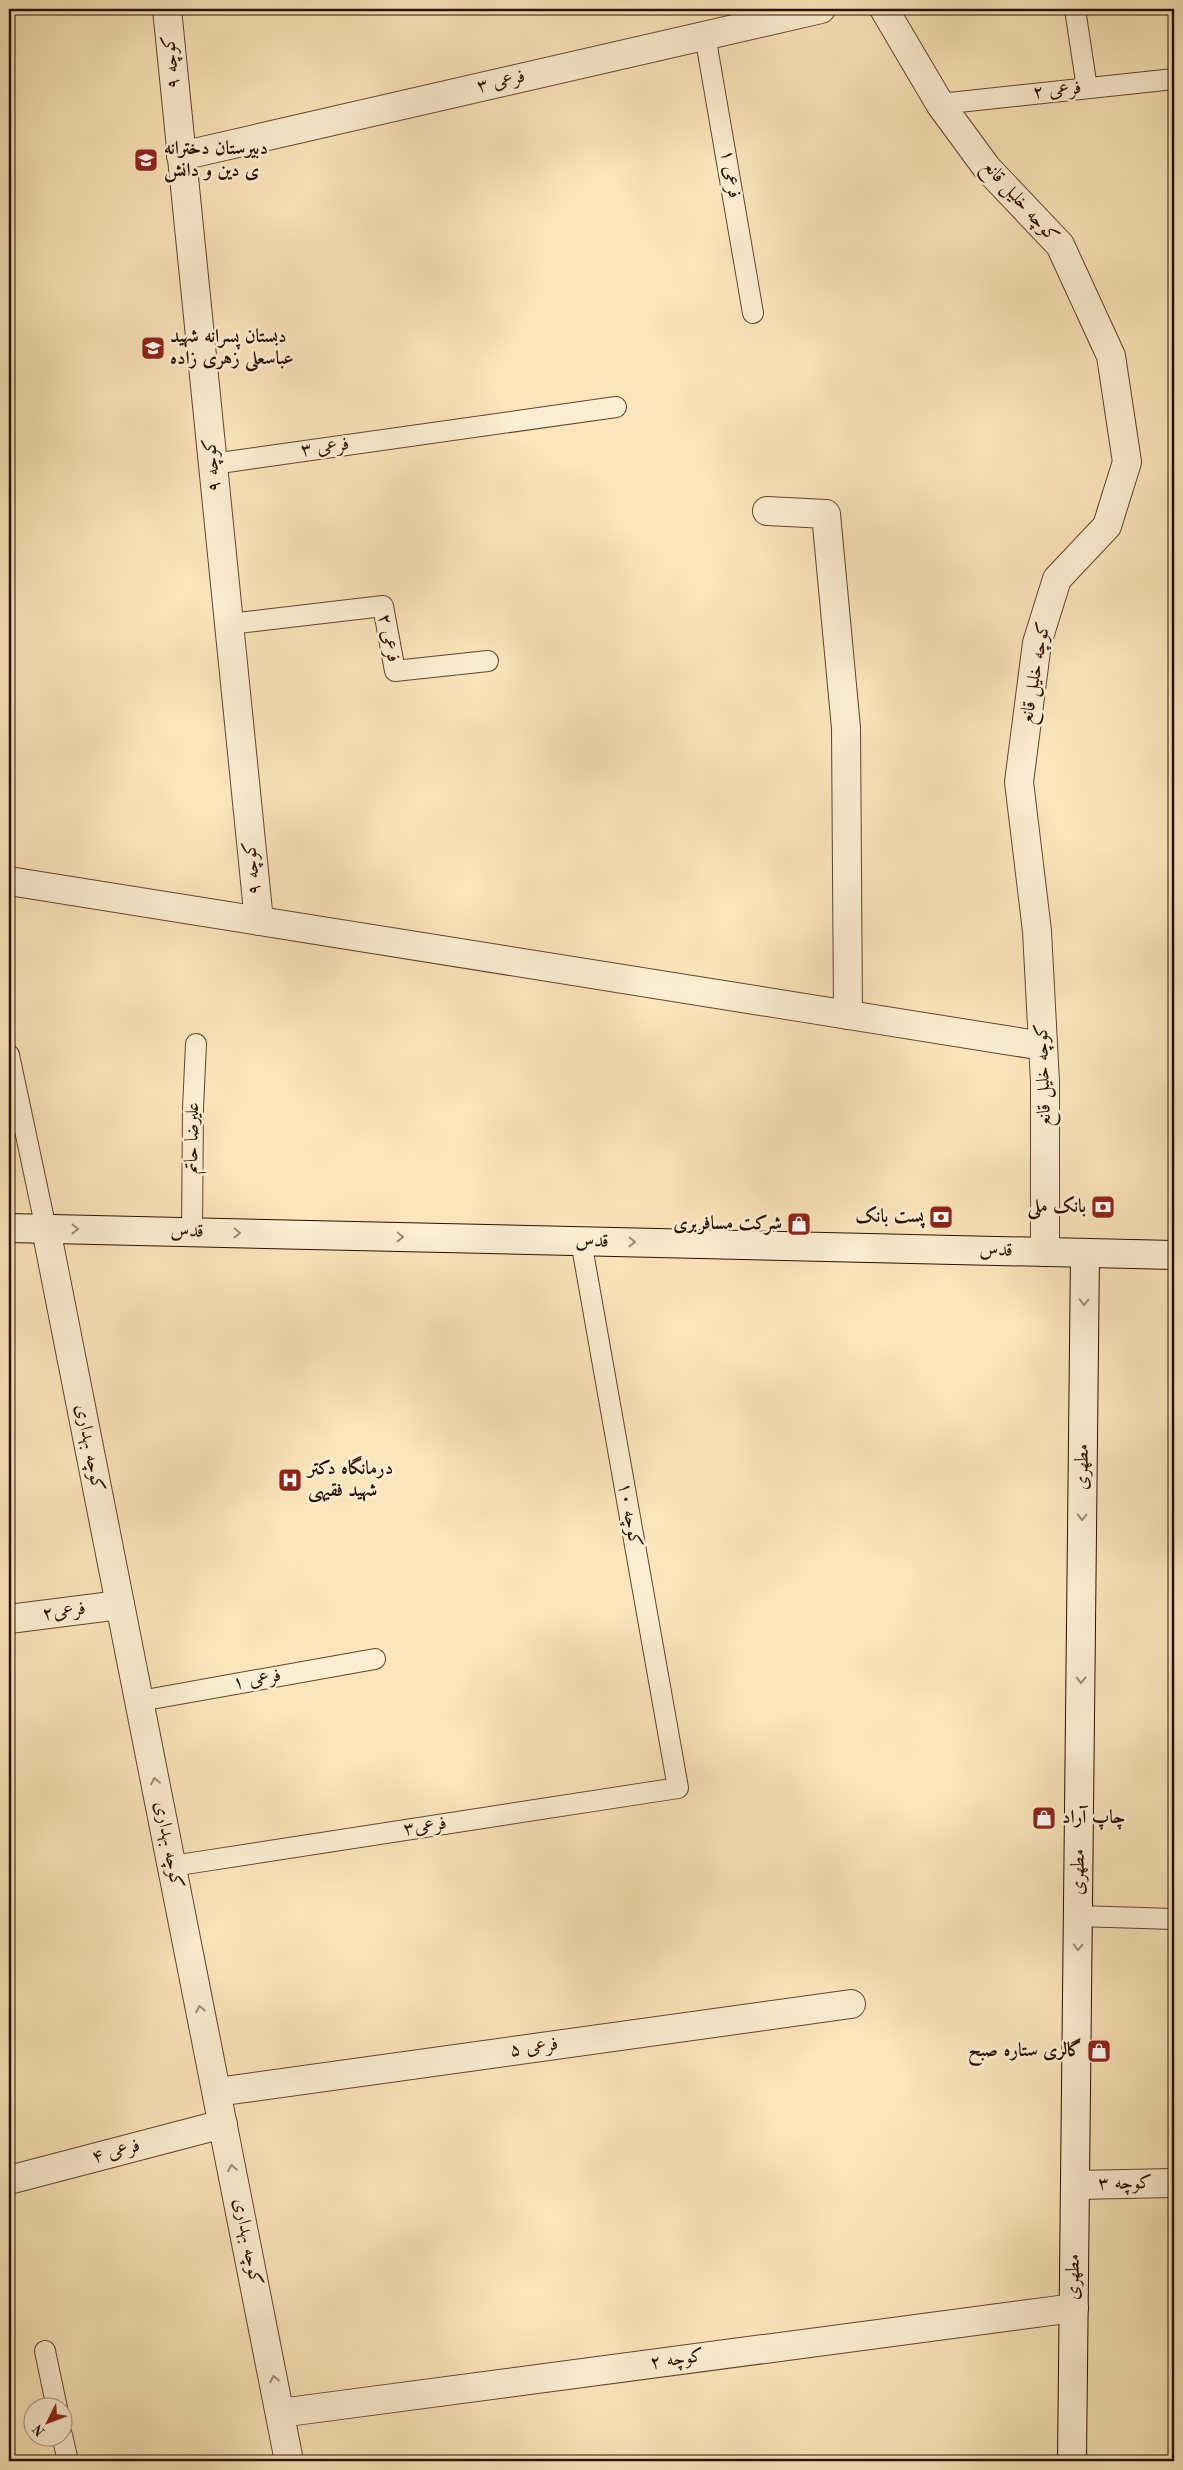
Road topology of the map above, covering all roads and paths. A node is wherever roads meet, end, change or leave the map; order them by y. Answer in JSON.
{"nodes":[{"id":1,"x":167,"y":9,"type":"edge"},
{"id":2,"x":821,"y":9,"type":"edge"},
{"id":3,"x":884,"y":9,"type":"edge"},
{"id":4,"x":1075,"y":9,"type":"edge"},
{"id":5,"x":705,"y":36,"type":"junction"},
{"id":6,"x":1174,"y":79,"type":"edge"},
{"id":7,"x":1086,"y":88,"type":"junction"},
{"id":8,"x":940,"y":104,"type":"junction"},
{"id":9,"x":182,"y":156,"type":"junction"},
{"id":10,"x":753,"y":313,"type":"dead end"},
{"id":11,"x":616,"y":407,"type":"dead end"},
{"id":12,"x":212,"y":464,"type":"junction"},
{"id":13,"x":767,"y":511,"type":"dead end"},
{"id":14,"x":229,"y":624,"type":"junction"},
{"id":15,"x":488,"y":661,"type":"dead end"},
{"id":16,"x":9,"y":882,"type":"edge"},
{"id":17,"x":259,"y":921,"type":"junction"},
{"id":18,"x":848,"y":1015,"type":"junction"},
{"id":19,"x":196,"y":1044,"type":"dead end"},
{"id":20,"x":1044,"y":1046,"type":"junction"},
{"id":21,"x":9,"y":1055,"type":"edge"},
{"id":22,"x":9,"y":1228,"type":"edge"},
{"id":23,"x":46,"y":1228,"type":"junction"},
{"id":24,"x":192,"y":1232,"type":"junction"},
{"id":25,"x":581,"y":1241,"type":"junction"},
{"id":26,"x":1045,"y":1252,"type":"junction"},
{"id":27,"x":1085,"y":1253,"type":"junction"},
{"id":28,"x":1174,"y":1255,"type":"edge"},
{"id":29,"x":120,"y":1604,"type":"junction"},
{"id":30,"x":9,"y":1619,"type":"edge"},
{"id":31,"x":375,"y":1659,"type":"dead end"},
{"id":32,"x":140,"y":1701,"type":"junction"},
{"id":33,"x":678,"y":1788,"type":"joint"},
{"id":34,"x":172,"y":1866,"type":"junction"},
{"id":35,"x":1078,"y":1916,"type":"junction"},
{"id":36,"x":1174,"y":1919,"type":"edge"},
{"id":37,"x":851,"y":2004,"type":"dead end"},
{"id":38,"x":217,"y":2092,"type":"junction"},
{"id":39,"x":223,"y":2124,"type":"junction"},
{"id":40,"x":9,"y":2180,"type":"edge"},
{"id":41,"x":1174,"y":2183,"type":"edge"},
{"id":42,"x":1076,"y":2184,"type":"junction"},
{"id":43,"x":1074,"y":2308,"type":"junction"},
{"id":44,"x":45,"y":2351,"type":"dead end"},
{"id":45,"x":55,"y":2398,"type":"edge"},
{"id":46,"x":280,"y":2413,"type":"junction"},
{"id":47,"x":65,"y":2448,"type":"edge"},
{"id":48,"x":68,"y":2461,"type":"edge"},
{"id":49,"x":289,"y":2461,"type":"edge"},
{"id":50,"x":1072,"y":2461,"type":"edge"}],
"edges":[{"from":1,"to":9,"type":"street","name":"کوچه ۹"},
{"from":2,"to":5,"type":"street","name":"فرعی ۳"},
{"from":3,"to":8,"type":"street","name":"کوچه خلیل قانع"},
{"from":4,"to":7,"type":"lane"},
{"from":5,"to":9,"type":"street","name":"فرعی ۳"},
{"from":5,"to":10,"type":"lane","name":"فرعی ۱"},
{"from":6,"to":7,"type":"lane","name":"فرعی ۲"},
{"from":7,"to":8,"type":"lane","name":"فرعی ۲"},
{"from":8,"to":20,"type":"street","name":"کوچه خلیل قانع"},
{"from":9,"to":12,"type":"street","name":"کوچه ۹"},
{"from":11,"to":12,"type":"lane","name":"فرعی ۳"},
{"from":12,"to":14,"type":"street","name":"کوچه ۹"},
{"from":13,"to":18,"type":"street"},
{"from":14,"to":15,"type":"lane","name":"فرعی ۲"},
{"from":14,"to":17,"type":"street","name":"کوچه ۹"},
{"from":16,"to":17,"type":"street"},
{"from":17,"to":18,"type":"street"},
{"from":18,"to":20,"type":"street"},
{"from":19,"to":24,"type":"lane","name":"علیرضا حاتم"},
{"from":20,"to":26,"type":"street","name":"کوچه خلیل قانع"},
{"from":21,"to":23,"type":"lane"},
{"from":22,"to":23,"type":"street","name":"قدس"},
{"from":23,"to":24,"type":"street","name":"قدس","one_way":true},
{"from":23,"to":29,"type":"street","name":"کوچه بهداری"},
{"from":24,"to":25,"type":"street","name":"قدس","one_way":true},
{"from":25,"to":26,"type":"street","name":"قدس","one_way":true},
{"from":25,"to":33,"type":"lane","name":"کوچه ۱۰"},
{"from":26,"to":27,"type":"street","name":"قدس"},
{"from":27,"to":28,"type":"street","name":"قدس"},
{"from":27,"to":35,"type":"street","name":"مطهری","one_way":true},
{"from":29,"to":30,"type":"street","name":"فرعی۲"},
{"from":29,"to":32,"type":"street","name":"کوچه بهداری"},
{"from":31,"to":32,"type":"lane","name":"فرعی ۱"},
{"from":34,"to":32,"type":"street","name":"کوچه بهداری","one_way":true},
{"from":33,"to":34,"type":"lane","name":"فرعی۳"},
{"from":38,"to":34,"type":"street","name":"کوچه بهداری","one_way":true},
{"from":35,"to":36,"type":"lane"},
{"from":35,"to":42,"type":"street","name":"مطهری","one_way":true},
{"from":37,"to":38,"type":"street","name":"فرعی ۵"},
{"from":38,"to":39,"type":"street","name":"کوچه بهداری"},
{"from":39,"to":40,"type":"street","name":"فرعی ۴"},
{"from":46,"to":39,"type":"street","name":"کوچه بهداری","one_way":true},
{"from":41,"to":42,"type":"street","name":"کوچه ۳"},
{"from":42,"to":43,"type":"street","name":"مطهری"},
{"from":43,"to":46,"type":"street","name":"کوچه ۲"},
{"from":43,"to":50,"type":"street","name":"مطهری"},
{"from":44,"to":45,"type":"lane"},
{"from":46,"to":49,"type":"street","name":"کوچه بهداری"},
{"from":47,"to":48,"type":"lane"}]}
